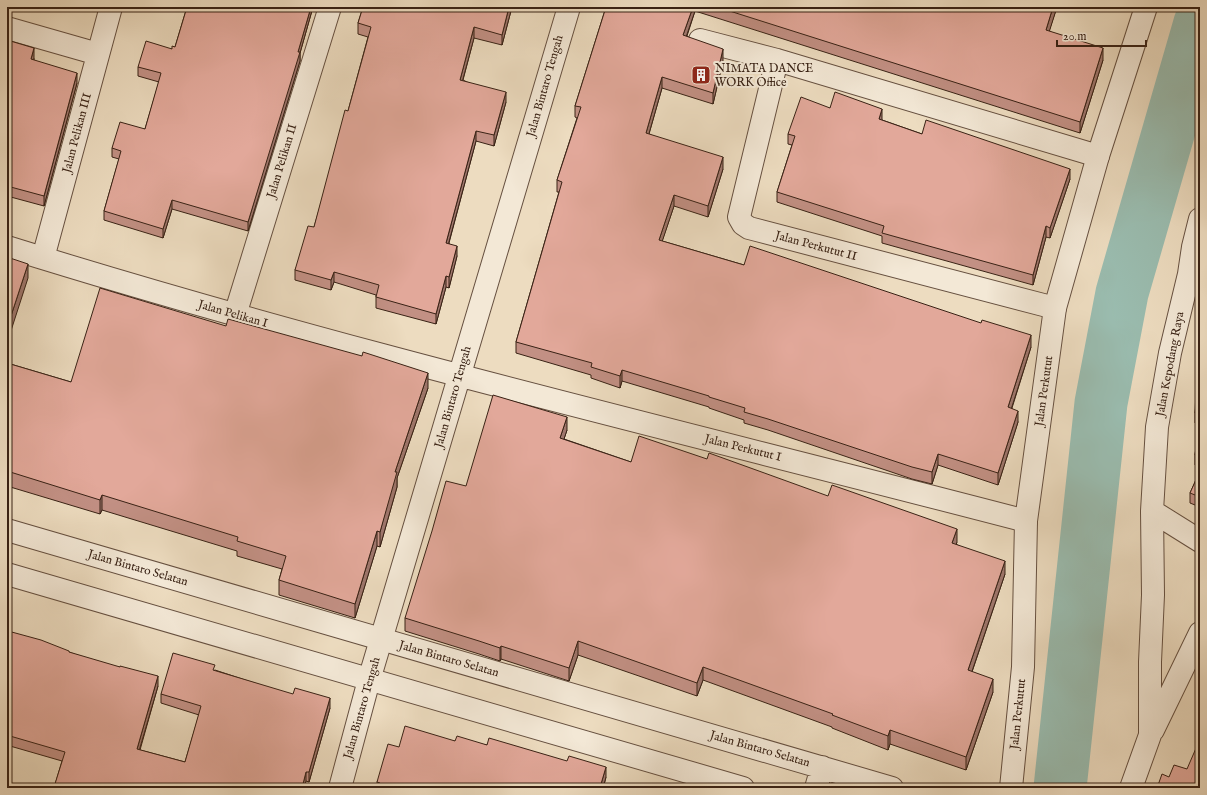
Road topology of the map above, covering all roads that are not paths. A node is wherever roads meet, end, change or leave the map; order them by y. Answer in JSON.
{"nodes":[{"id":1,"x":111,"y":7,"type":"edge"},
{"id":2,"x":330,"y":7,"type":"edge"},
{"id":3,"x":569,"y":7,"type":"edge"},
{"id":4,"x":1146,"y":7,"type":"edge"},
{"id":5,"x":7,"y":28,"type":"edge"},
{"id":6,"x":700,"y":40,"type":"edge"},
{"id":7,"x":98,"y":54,"type":"junction"},
{"id":8,"x":777,"y":60,"type":"junction"},
{"id":9,"x":1098,"y":156,"type":"junction"},
{"id":10,"x":1200,"y":219,"type":"edge"},
{"id":11,"x":7,"y":247,"type":"edge"},
{"id":12,"x":43,"y":258,"type":"junction"},
{"id":13,"x":1195,"y":275,"type":"edge"},
{"id":14,"x":1055,"y":308,"type":"junction"},
{"id":15,"x":235,"y":315,"type":"junction"},
{"id":16,"x":459,"y":376,"type":"junction"},
{"id":17,"x":1152,"y":511,"type":"junction"},
{"id":18,"x":1026,"y":521,"type":"junction"},
{"id":19,"x":7,"y":530,"type":"edge"},
{"id":20,"x":1200,"y":541,"type":"edge"},
{"id":21,"x":7,"y":574,"type":"edge"},
{"id":22,"x":1200,"y":633,"type":"edge"},
{"id":23,"x":382,"y":639,"type":"junction"},
{"id":24,"x":370,"y":680,"type":"junction"},
{"id":25,"x":1150,"y":735,"type":"junction"},
{"id":26,"x":819,"y":778,"type":"edge"},
{"id":27,"x":340,"y":788,"type":"edge"},
{"id":28,"x":743,"y":788,"type":"edge"},
{"id":29,"x":892,"y":788,"type":"edge"},
{"id":30,"x":1011,"y":788,"type":"edge"},
{"id":31,"x":1131,"y":788,"type":"edge"}],
"edges":[{"from":1,"to":7,"type":"street","name":"Jalan Pelikan III"},
{"from":2,"to":15,"type":"street","name":"Jalan Pelikan II"},
{"from":3,"to":16,"type":"street","name":"Jalan Bintaro Tengah"},
{"from":4,"to":9,"type":"street","name":"Jalan Perkutut"},
{"from":5,"to":7,"type":"street"},
{"from":6,"to":8,"type":"street"},
{"from":7,"to":12,"type":"street","name":"Jalan Pelikan III"},
{"from":8,"to":9,"type":"street"},
{"from":8,"to":14,"type":"street","name":"Jalan Perkutut II"},
{"from":9,"to":14,"type":"street","name":"Jalan Perkutut"},
{"from":10,"to":13,"type":"street","name":"Jalan Kepodang Raya"},
{"from":11,"to":12,"type":"street","name":"Jalan Pelikan I"},
{"from":12,"to":15,"type":"street","name":"Jalan Pelikan I"},
{"from":13,"to":17,"type":"street","name":"Jalan Kepodang Raya"},
{"from":14,"to":18,"type":"street","name":"Jalan Perkutut"},
{"from":15,"to":16,"type":"street","name":"Jalan Pelikan I"},
{"from":16,"to":18,"type":"street","name":"Jalan Perkutut I"},
{"from":16,"to":23,"type":"street","name":"Jalan Bintaro Tengah"},
{"from":17,"to":20,"type":"street"},
{"from":17,"to":25,"type":"street","name":"Jalan Kepodang Raya"},
{"from":18,"to":30,"type":"street","name":"Jalan Perkutut"},
{"from":19,"to":23,"type":"street","name":"Jalan Bintaro Selatan"},
{"from":21,"to":24,"type":"street"},
{"from":22,"to":25,"type":"street","name":"Jalan Kepodang Raya"},
{"from":23,"to":24,"type":"street","name":"Jalan Bintaro Tengah"},
{"from":23,"to":26,"type":"street","name":"Jalan Bintaro Selatan"},
{"from":24,"to":27,"type":"street","name":"Jalan Bintaro Tengah"},
{"from":24,"to":28,"type":"street"},
{"from":25,"to":31,"type":"street","name":"Jalan Kepodang Raya"},
{"from":26,"to":29,"type":"street","name":"Jalan Bintaro Selatan"}]}
